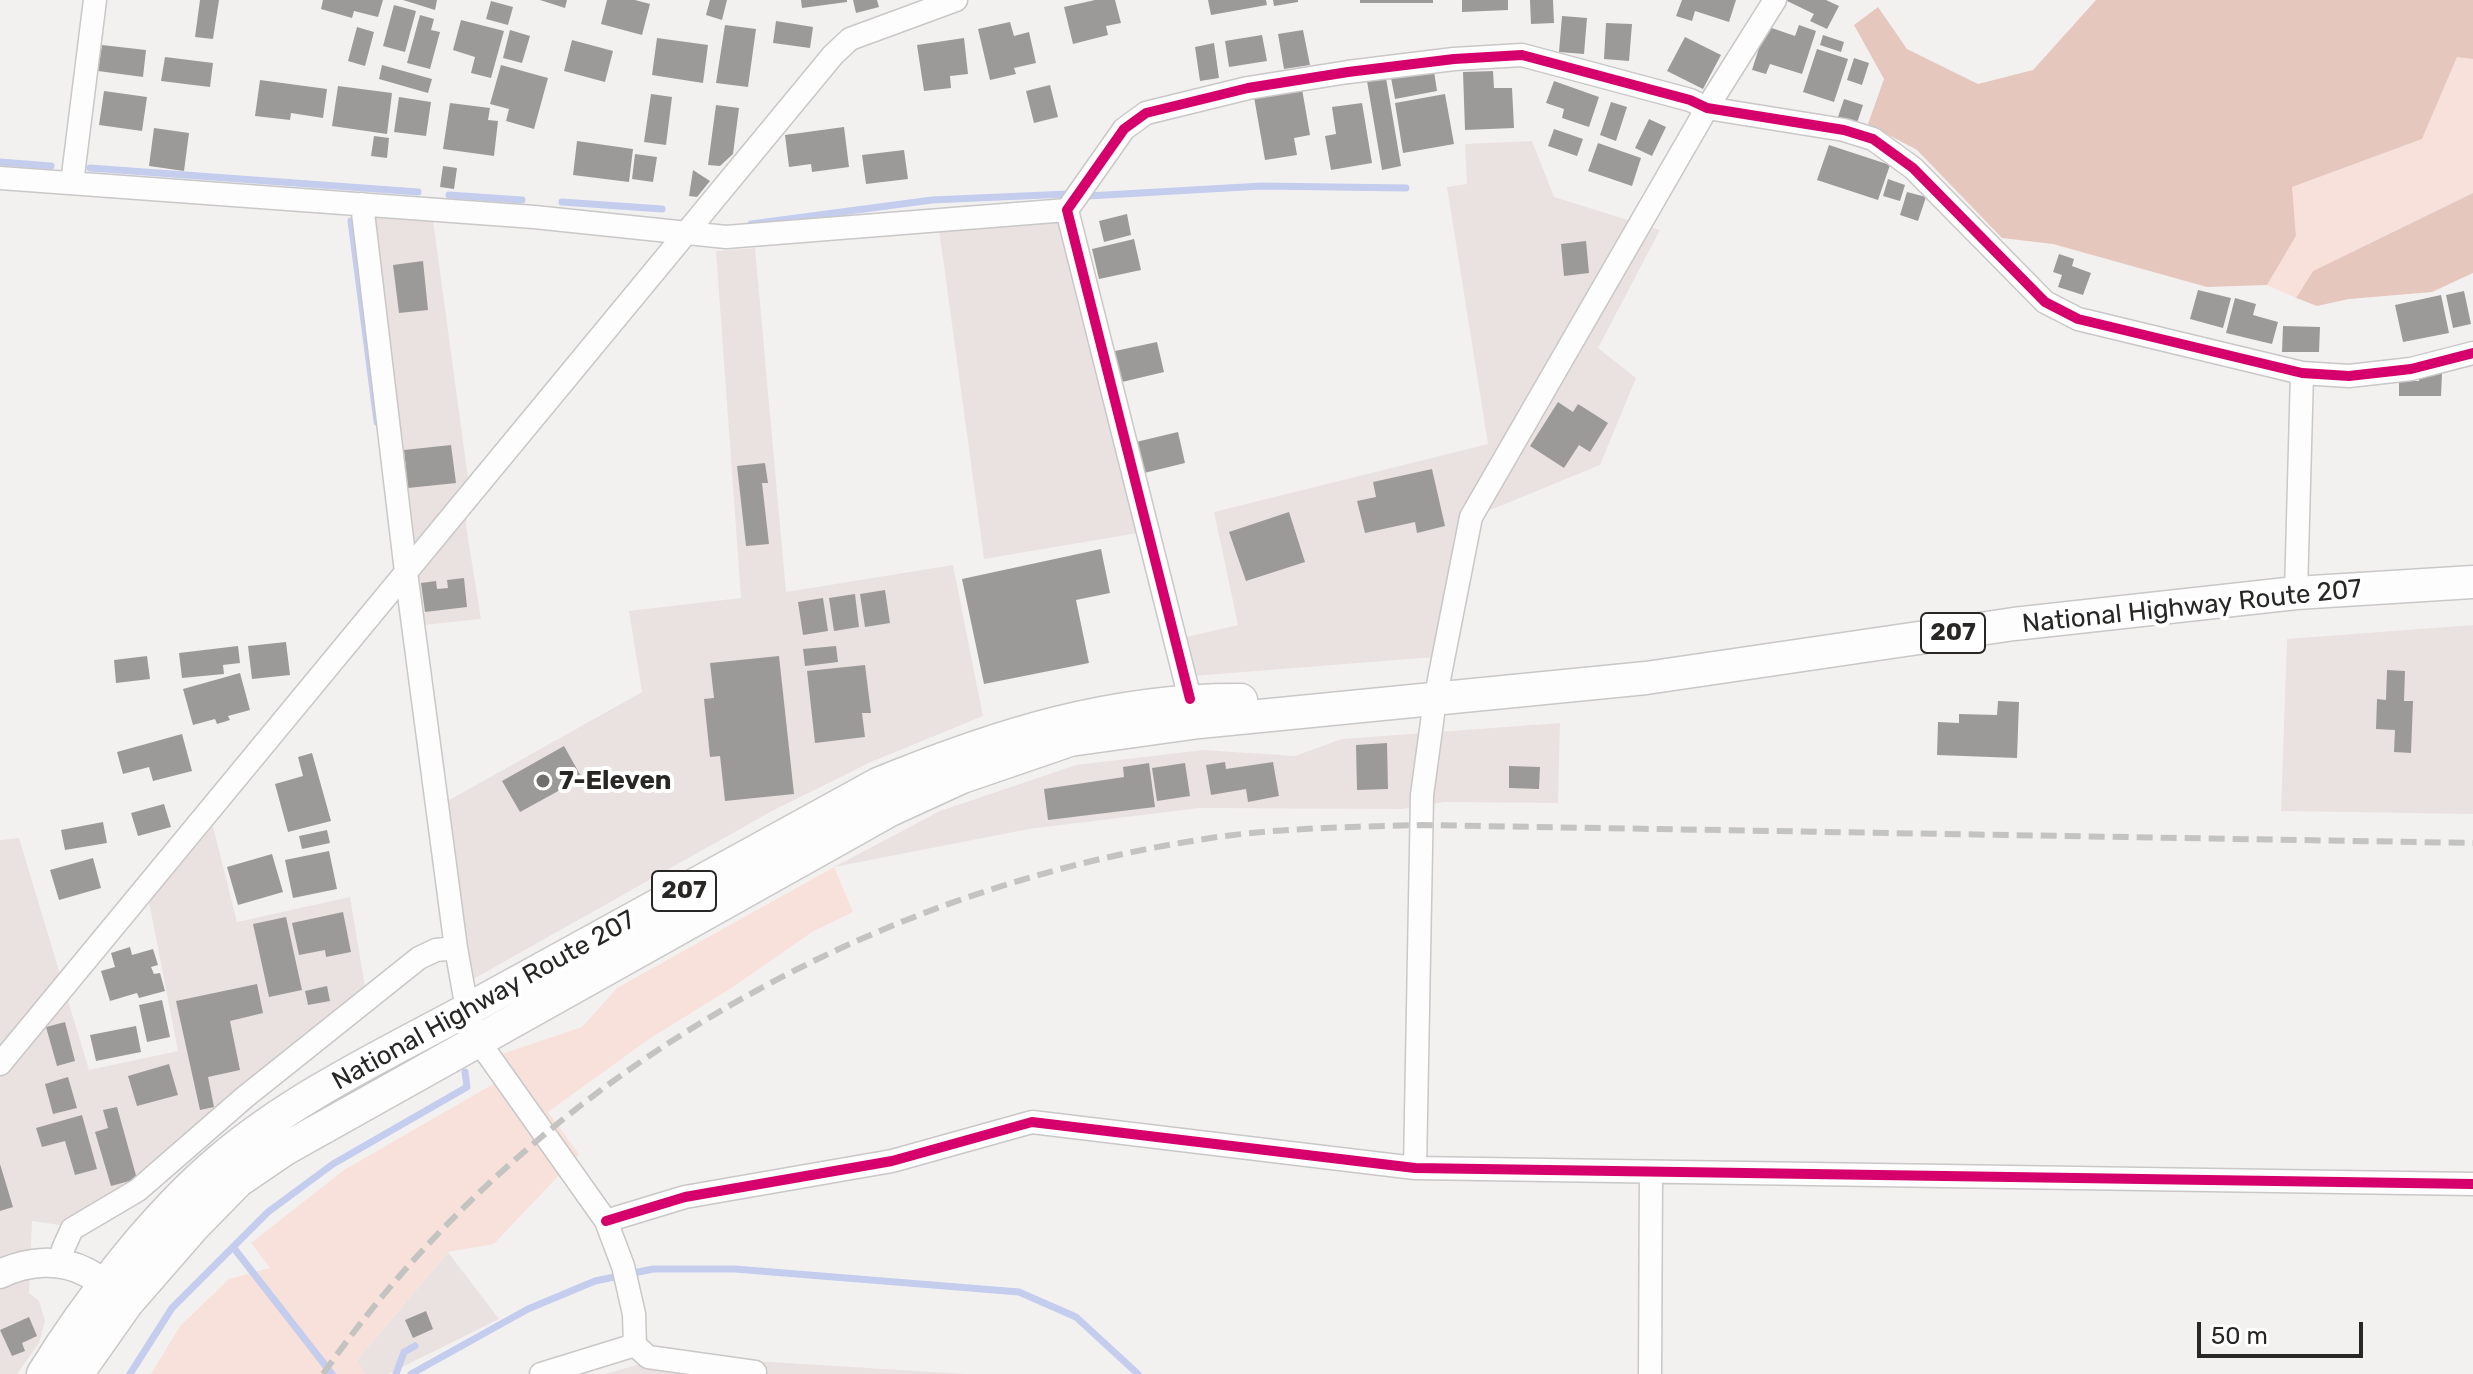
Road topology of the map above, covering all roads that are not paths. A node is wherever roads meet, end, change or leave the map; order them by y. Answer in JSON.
{"nodes":[{"id":1,"x":95,"y":0,"type":"edge"},
{"id":2,"x":956,"y":0,"type":"edge"},
{"id":3,"x":1775,"y":0,"type":"edge"},
{"id":4,"x":1707,"y":108,"type":"junction"},
{"id":5,"x":0,"y":178,"type":"edge"},
{"id":6,"x":72,"y":183,"type":"junction"},
{"id":7,"x":362,"y":204,"type":"junction"},
{"id":8,"x":1067,"y":210,"type":"junction"},
{"id":9,"x":687,"y":233,"type":"junction"},
{"id":10,"x":2473,"y":353,"type":"edge"},
{"id":11,"x":2302,"y":373,"type":"junction"},
{"id":12,"x":406,"y":572,"type":"junction"},
{"id":13,"x":2473,"y":582,"type":"edge"},
{"id":14,"x":2296,"y":593,"type":"junction"},
{"id":15,"x":1190,"y":699,"type":"junction"},
{"id":16,"x":1435,"y":700,"type":"junction"},
{"id":17,"x":456,"y":948,"type":"junction"},
{"id":18,"x":472,"y":1024,"type":"junction"},
{"id":19,"x":0,"y":1064,"type":"edge"},
{"id":20,"x":1415,"y":1168,"type":"junction"},
{"id":21,"x":1651,"y":1173,"type":"junction"},
{"id":22,"x":2473,"y":1184,"type":"edge"},
{"id":23,"x":606,"y":1221,"type":"junction"},
{"id":24,"x":61,"y":1263,"type":"junction"},
{"id":25,"x":0,"y":1274,"type":"edge"},
{"id":26,"x":116,"y":1294,"type":"junction"},
{"id":27,"x":635,"y":1345,"type":"junction"},
{"id":28,"x":64,"y":1368,"type":"edge"},
{"id":29,"x":755,"y":1372,"type":"edge"},
{"id":30,"x":541,"y":1374,"type":"edge"},
{"id":31,"x":1650,"y":1374,"type":"edge"}],
"edges":[{"from":1,"to":6,"type":"street"},
{"from":2,"to":9,"type":"street"},
{"from":3,"to":4,"type":"street"},
{"from":4,"to":8,"type":"street"},
{"from":4,"to":11,"type":"street"},
{"from":4,"to":16,"type":"street"},
{"from":5,"to":6,"type":"street"},
{"from":6,"to":7,"type":"street"},
{"from":7,"to":9,"type":"street"},
{"from":7,"to":12,"type":"street"},
{"from":8,"to":9,"type":"street"},
{"from":8,"to":15,"type":"street"},
{"from":9,"to":12,"type":"street"},
{"from":10,"to":11,"type":"street"},
{"from":11,"to":14,"type":"street"},
{"from":12,"to":17,"type":"street"},
{"from":12,"to":19,"type":"street"},
{"from":13,"to":14,"type":"highway","name":"National Highway Route 207","number":"207"},
{"from":14,"to":16,"type":"highway","name":"National Highway Route 207","number":"207"},
{"from":15,"to":16,"type":"highway","name":"National Highway Route 207","number":"207"},
{"from":15,"to":18,"type":"highway","name":"National Highway Route 207","number":"207"},
{"from":16,"to":18,"type":"highway","name":"National Highway Route 207","number":"207"},
{"from":16,"to":20,"type":"street"},
{"from":17,"to":18,"type":"street"},
{"from":17,"to":24,"type":"street"},
{"from":18,"to":23,"type":"street"},
{"from":18,"to":26,"type":"highway","name":"National Highway Route 207","number":"207"},
{"from":20,"to":21,"type":"street"},
{"from":20,"to":23,"type":"street"},
{"from":21,"to":22,"type":"street"},
{"from":21,"to":31,"type":"street"},
{"from":23,"to":27,"type":"street"},
{"from":24,"to":25,"type":"main road"},
{"from":24,"to":26,"type":"main road"},
{"from":26,"to":28,"type":"highway","name":"National Highway Route 207","number":"207"},
{"from":27,"to":29,"type":"street"},
{"from":27,"to":30,"type":"street"}]}
